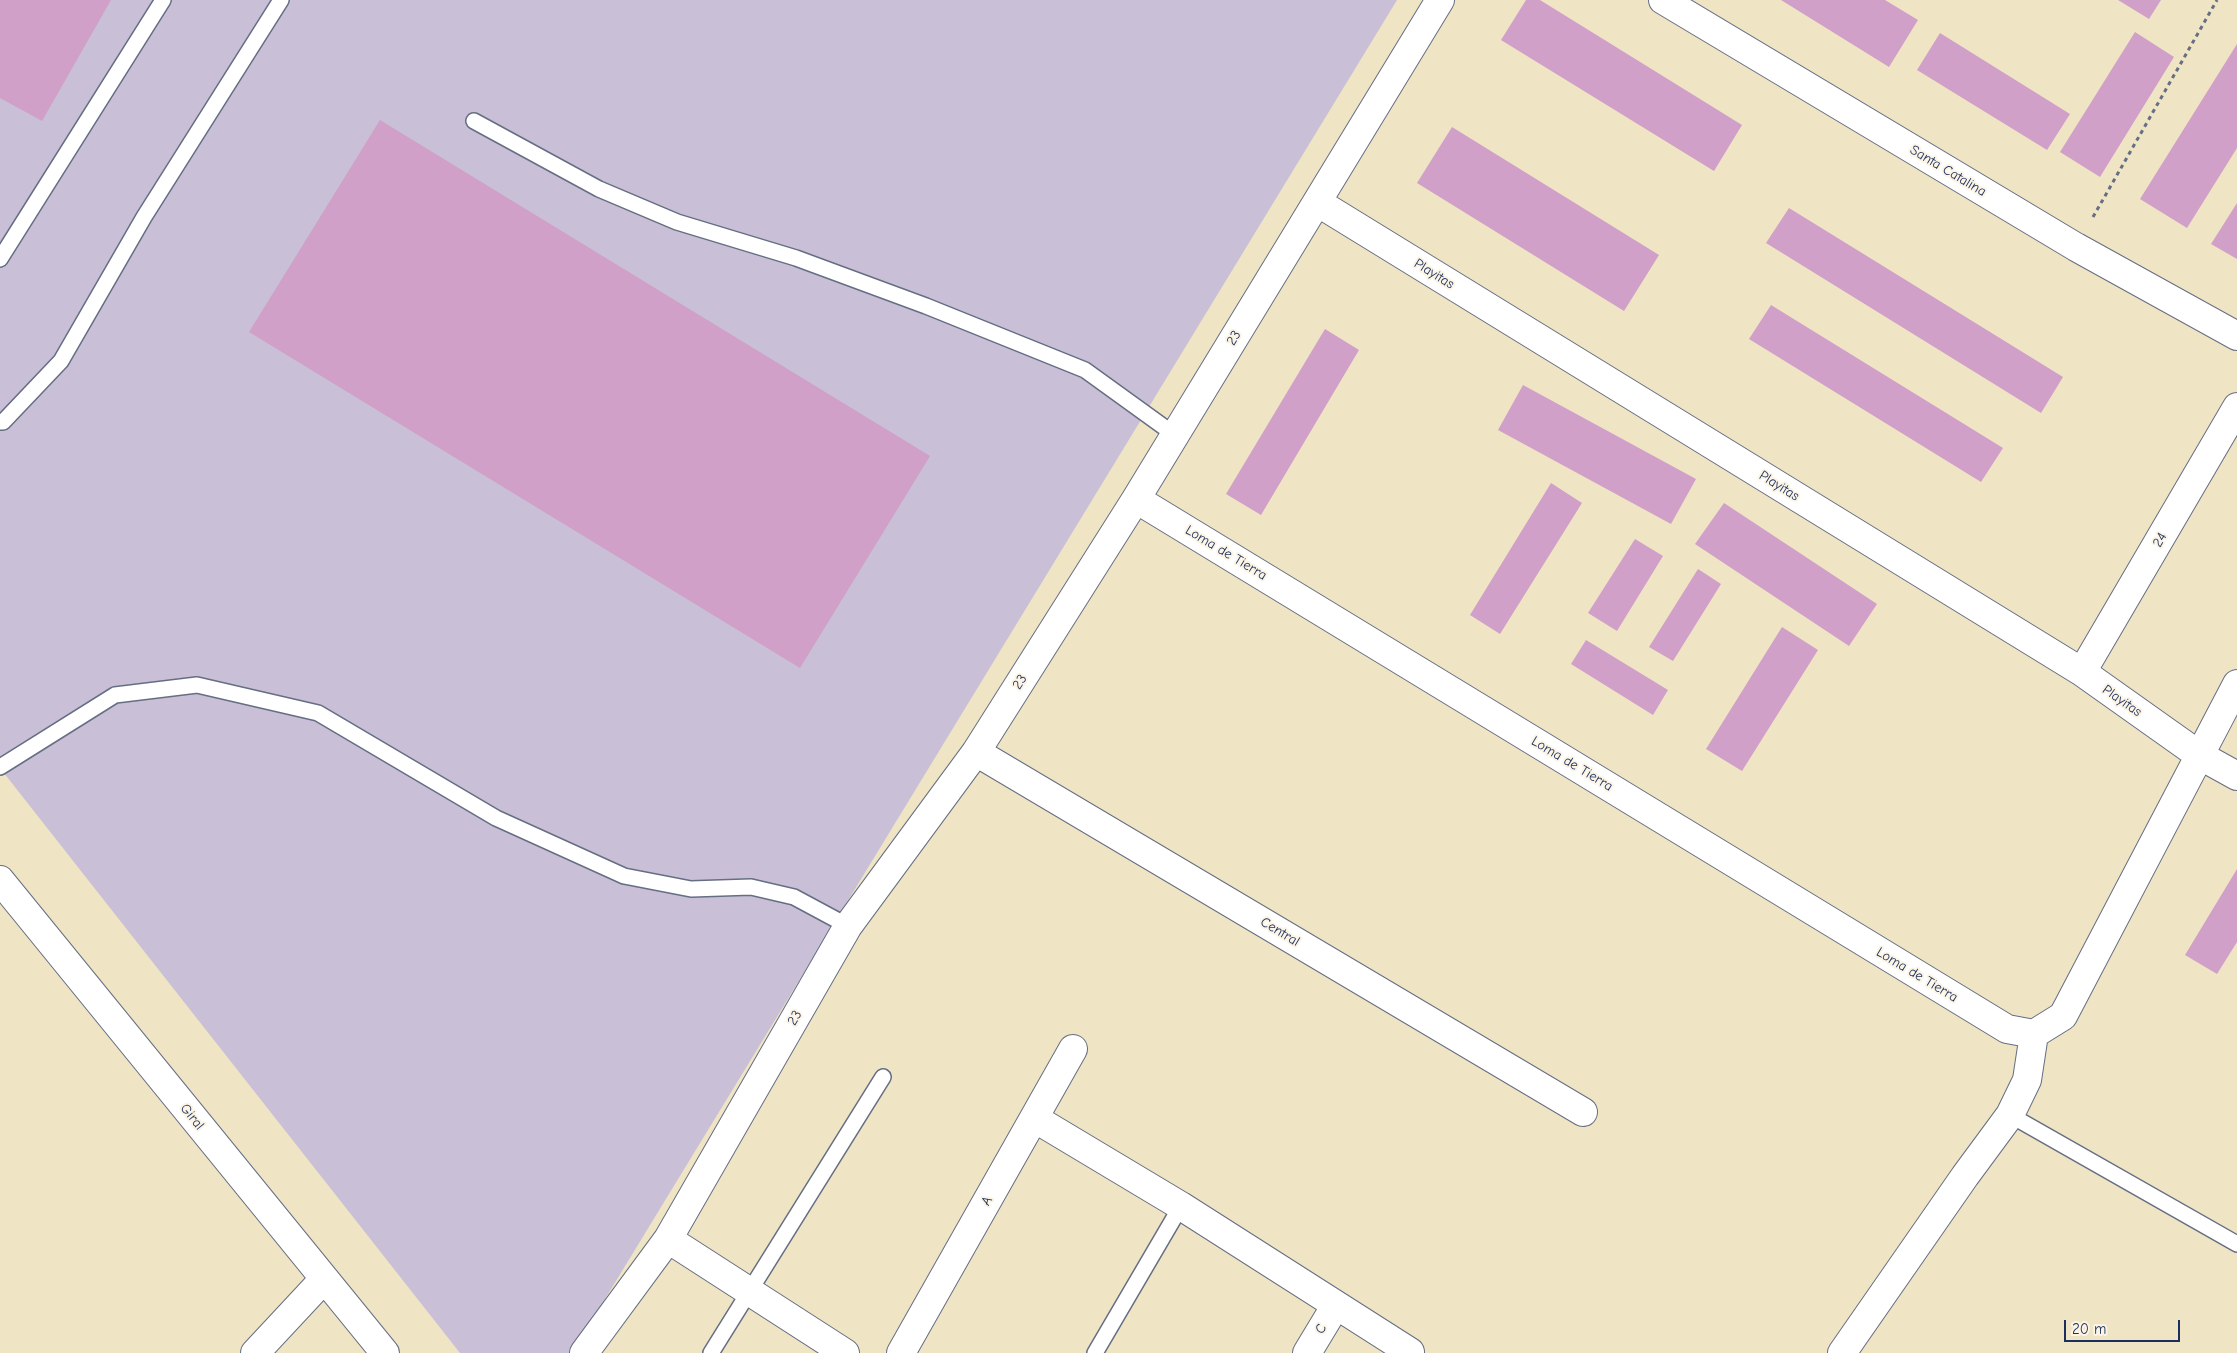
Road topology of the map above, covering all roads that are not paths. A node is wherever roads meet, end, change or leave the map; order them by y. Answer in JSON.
{"nodes":[{"id":1,"x":163,"y":0,"type":"edge"},
{"id":2,"x":281,"y":0,"type":"edge"},
{"id":3,"x":1440,"y":0,"type":"edge"},
{"id":4,"x":1663,"y":0,"type":"edge"},
{"id":5,"x":474,"y":121,"type":"dead end"},
{"id":6,"x":1317,"y":202,"type":"junction"},
{"id":7,"x":0,"y":259,"type":"edge"},
{"id":8,"x":2237,"y":336,"type":"edge"},
{"id":9,"x":2237,"y":407,"type":"edge"},
{"id":10,"x":0,"y":422,"type":"edge"},
{"id":11,"x":1175,"y":435,"type":"junction"},
{"id":12,"x":1136,"y":499,"type":"junction"},
{"id":13,"x":2082,"y":672,"type":"junction"},
{"id":14,"x":2237,"y":684,"type":"edge"},
{"id":15,"x":976,"y":752,"type":"junction"},
{"id":16,"x":2199,"y":755,"type":"junction"},
{"id":17,"x":0,"y":766,"type":"edge"},
{"id":18,"x":2237,"y":776,"type":"edge"},
{"id":19,"x":0,"y":880,"type":"edge"},
{"id":20,"x":848,"y":926,"type":"junction"},
{"id":21,"x":2034,"y":1034,"type":"junction"},
{"id":22,"x":1073,"y":1049,"type":"dead end"},
{"id":23,"x":883,"y":1077,"type":"dead end"},
{"id":24,"x":1584,"y":1112,"type":"dead end"},
{"id":25,"x":2010,"y":1115,"type":"junction"},
{"id":26,"x":1034,"y":1118,"type":"junction"},
{"id":27,"x":1182,"y":1206,"type":"junction"},
{"id":28,"x":668,"y":1239,"type":"junction"},
{"id":29,"x":2237,"y":1244,"type":"edge"},
{"id":30,"x":324,"y":1279,"type":"junction"},
{"id":31,"x":748,"y":1291,"type":"junction"},
{"id":32,"x":1336,"y":1305,"type":"junction"},
{"id":33,"x":1410,"y":1352,"type":"edge"},
{"id":34,"x":255,"y":1353,"type":"edge"},
{"id":35,"x":385,"y":1353,"type":"edge"},
{"id":36,"x":584,"y":1353,"type":"edge"},
{"id":37,"x":711,"y":1353,"type":"edge"},
{"id":38,"x":845,"y":1353,"type":"edge"},
{"id":39,"x":901,"y":1353,"type":"edge"},
{"id":40,"x":1094,"y":1353,"type":"edge"},
{"id":41,"x":1307,"y":1353,"type":"edge"},
{"id":42,"x":1842,"y":1353,"type":"edge"}],
"edges":[{"from":1,"to":7,"type":"lane"},
{"from":2,"to":10,"type":"lane"},
{"from":3,"to":6,"type":"street","name":"23"},
{"from":4,"to":8,"type":"street","name":"Santa Catalina"},
{"from":5,"to":11,"type":"lane"},
{"from":6,"to":11,"type":"street","name":"23"},
{"from":6,"to":13,"type":"street","name":"Playitas"},
{"from":9,"to":13,"type":"street","name":"24"},
{"from":11,"to":12,"type":"street","name":"23"},
{"from":12,"to":15,"type":"street","name":"23"},
{"from":12,"to":21,"type":"street","name":"Loma de Tierra"},
{"from":13,"to":16,"type":"street","name":"Playitas"},
{"from":14,"to":16,"type":"street"},
{"from":15,"to":20,"type":"street","name":"23"},
{"from":15,"to":24,"type":"street","name":"Central"},
{"from":16,"to":18,"type":"street","name":"Playitas"},
{"from":16,"to":21,"type":"street"},
{"from":17,"to":20,"type":"lane"},
{"from":19,"to":30,"type":"street","name":"Giral"},
{"from":20,"to":28,"type":"street","name":"23"},
{"from":21,"to":25,"type":"street"},
{"from":22,"to":26,"type":"street","name":"A"},
{"from":23,"to":31,"type":"lane"},
{"from":25,"to":29,"type":"lane"},
{"from":25,"to":42,"type":"street"},
{"from":26,"to":27,"type":"street"},
{"from":26,"to":39,"type":"street","name":"A"},
{"from":27,"to":32,"type":"street"},
{"from":27,"to":40,"type":"lane"},
{"from":28,"to":31,"type":"street"},
{"from":28,"to":36,"type":"street","name":"23"},
{"from":30,"to":34,"type":"street"},
{"from":30,"to":35,"type":"street","name":"Giral"},
{"from":31,"to":37,"type":"lane"},
{"from":31,"to":38,"type":"street"},
{"from":32,"to":33,"type":"street"},
{"from":32,"to":41,"type":"street","name":"C"}]}
